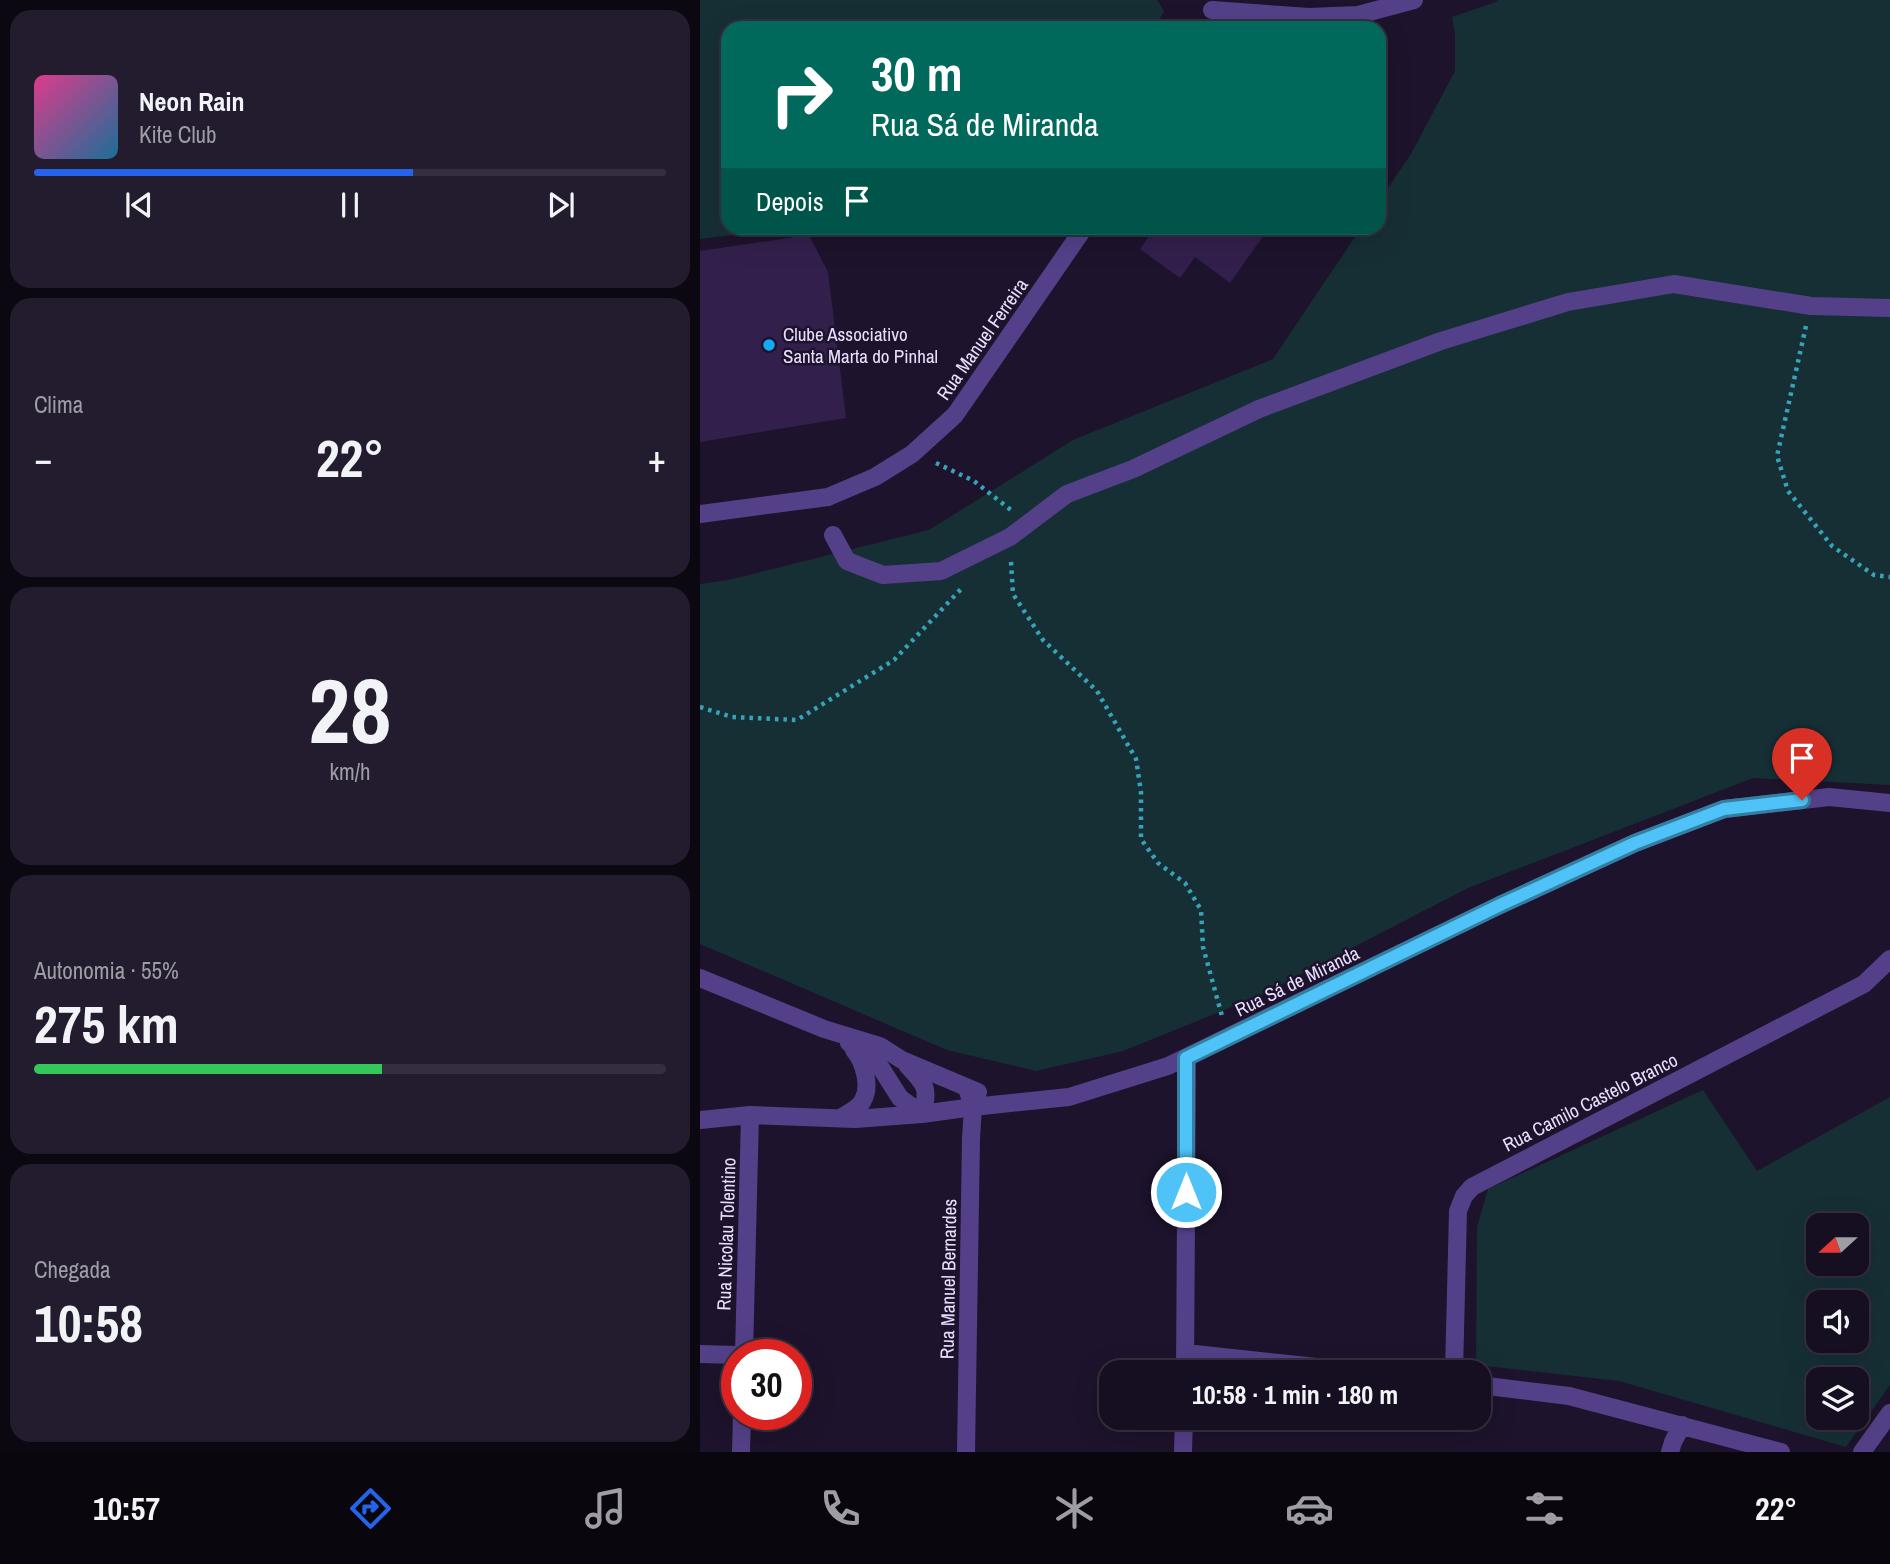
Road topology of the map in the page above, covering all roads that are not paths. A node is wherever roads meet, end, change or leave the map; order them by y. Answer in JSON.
{"nodes":[{"id":1,"x":1414,"y":0,"type":"edge"},
{"id":2,"x":1211,"y":5,"type":"edge"},
{"id":3,"x":1079,"y":235,"type":"edge"},
{"id":4,"x":1890,"y":308,"type":"edge"},
{"id":5,"x":700,"y":514,"type":"edge"},
{"id":6,"x":833,"y":535,"type":"dead end"},
{"id":7,"x":1890,"y":803,"type":"edge"},
{"id":8,"x":1890,"y":959,"type":"edge"},
{"id":9,"x":700,"y":978,"type":"edge"},
{"id":10,"x":824,"y":1029,"type":"junction"},
{"id":11,"x":848,"y":1042,"type":"junction"},
{"id":12,"x":1186,"y":1058,"type":"junction"},
{"id":13,"x":902,"y":1060,"type":"junction"},
{"id":14,"x":967,"y":1088,"type":"junction"},
{"id":15,"x":1023,"y":1102,"type":"junction"},
{"id":16,"x":973,"y":1107,"type":"junction"},
{"id":17,"x":922,"y":1114,"type":"junction"},
{"id":18,"x":750,"y":1115,"type":"junction"},
{"id":19,"x":840,"y":1118,"type":"junction"},
{"id":20,"x":700,"y":1120,"type":"edge"},
{"id":21,"x":744,"y":1339,"type":"edge"},
{"id":22,"x":1186,"y":1353,"type":"junction"},
{"id":23,"x":700,"y":1354,"type":"edge"},
{"id":24,"x":721,"y":1355,"type":"edge"},
{"id":25,"x":1186,"y":1360,"type":"edge"},
{"id":26,"x":1251,"y":1360,"type":"edge"},
{"id":27,"x":1454,"y":1360,"type":"edge"},
{"id":28,"x":1491,"y":1386,"type":"edge"},
{"id":29,"x":1890,"y":1413,"type":"edge"},
{"id":30,"x":1682,"y":1425,"type":"junction"},
{"id":31,"x":742,"y":1430,"type":"edge"},
{"id":32,"x":1184,"y":1430,"type":"edge"},
{"id":33,"x":741,"y":1452,"type":"edge"},
{"id":34,"x":966,"y":1452,"type":"edge"},
{"id":35,"x":1183,"y":1452,"type":"edge"},
{"id":36,"x":1670,"y":1452,"type":"edge"},
{"id":37,"x":1781,"y":1452,"type":"edge"},
{"id":38,"x":1862,"y":1452,"type":"edge"}],
"edges":[{"from":1,"to":2,"type":"street"},
{"from":3,"to":5,"type":"street","name":"Rua Manuel Ferreira"},
{"from":4,"to":6,"type":"street"},
{"from":7,"to":12,"type":"street","name":"Rua Sá de Miranda"},
{"from":8,"to":27,"type":"street","name":"Rua Camilo Castelo Branco"},
{"from":9,"to":10,"type":"street"},
{"from":10,"to":11,"type":"street"},
{"from":10,"to":13,"type":"street"},
{"from":11,"to":17,"type":"street"},
{"from":11,"to":19,"type":"street"},
{"from":12,"to":15,"type":"street","name":"Rua Sá de Miranda"},
{"from":12,"to":22,"type":"street"},
{"from":13,"to":14,"type":"street"},
{"from":13,"to":17,"type":"street"},
{"from":14,"to":15,"type":"street"},
{"from":14,"to":16,"type":"street"},
{"from":15,"to":16,"type":"street","name":"Rua Sá de Miranda"},
{"from":16,"to":17,"type":"street","name":"Rua Sá de Miranda"},
{"from":16,"to":34,"type":"street","name":"Rua Manuel Bernardes"},
{"from":17,"to":19,"type":"street","name":"Rua Sá de Miranda"},
{"from":18,"to":19,"type":"street","name":"Rua Sá de Miranda"},
{"from":18,"to":20,"type":"street","name":"Rua Sá de Miranda"},
{"from":18,"to":21,"type":"street","name":"Rua Nicolau Tolentino"},
{"from":22,"to":25,"type":"street"},
{"from":22,"to":26,"type":"street"},
{"from":23,"to":24,"type":"street"},
{"from":28,"to":30,"type":"street"},
{"from":29,"to":38,"type":"street"},
{"from":30,"to":36,"type":"street"},
{"from":30,"to":37,"type":"street"},
{"from":31,"to":33,"type":"street"},
{"from":32,"to":35,"type":"street"}]}
